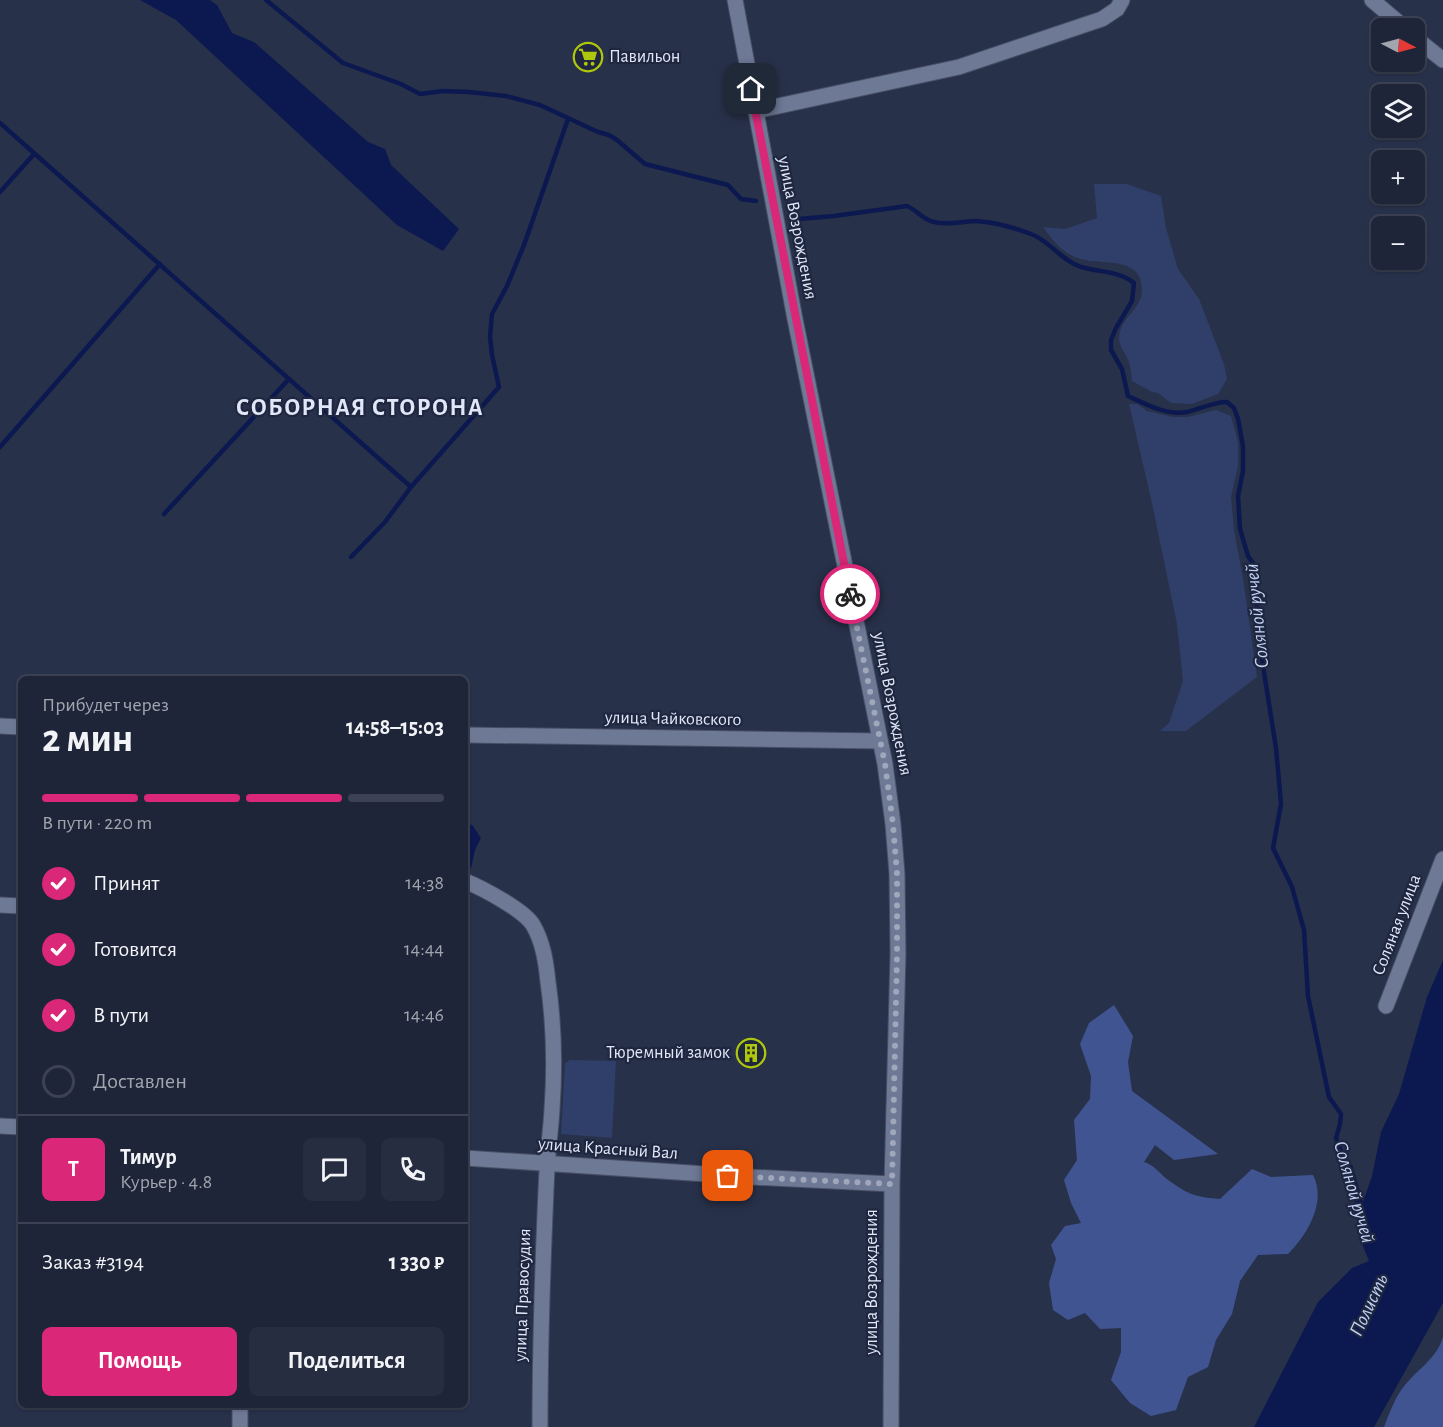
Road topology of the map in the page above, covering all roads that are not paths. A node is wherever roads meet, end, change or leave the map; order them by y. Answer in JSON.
{"nodes":[{"id":1,"x":735,"y":0,"type":"edge"},
{"id":2,"x":1122,"y":0,"type":"edge"},
{"id":3,"x":1372,"y":0,"type":"edge"},
{"id":4,"x":1393,"y":18,"type":"edge"},
{"id":5,"x":1425,"y":46,"type":"edge"},
{"id":6,"x":1443,"y":60,"type":"edge"},
{"id":7,"x":755,"y":111,"type":"junction"},
{"id":8,"x":0,"y":726,"type":"edge"},
{"id":9,"x":18,"y":727,"type":"edge"},
{"id":10,"x":468,"y":735,"type":"edge"},
{"id":11,"x":880,"y":741,"type":"junction"},
{"id":12,"x":1443,"y":859,"type":"edge"},
{"id":13,"x":468,"y":882,"type":"edge"},
{"id":14,"x":0,"y":905,"type":"edge"},
{"id":15,"x":18,"y":906,"type":"edge"},
{"id":16,"x":1386,"y":1006,"type":"dead end"},
{"id":17,"x":0,"y":1126,"type":"edge"},
{"id":18,"x":18,"y":1127,"type":"edge"},
{"id":19,"x":468,"y":1158,"type":"edge"},
{"id":20,"x":547,"y":1165,"type":"junction"},
{"id":21,"x":892,"y":1184,"type":"junction"},
{"id":22,"x":240,"y":1408,"type":"edge"},
{"id":23,"x":240,"y":1427,"type":"edge"},
{"id":24,"x":540,"y":1427,"type":"edge"},
{"id":25,"x":891,"y":1427,"type":"edge"}],
"edges":[{"from":1,"to":7,"type":"street","name":"улица Возрождения"},
{"from":2,"to":7,"type":"street"},
{"from":3,"to":4,"type":"street"},
{"from":5,"to":6,"type":"street"},
{"from":7,"to":11,"type":"street","name":"улица Возрождения"},
{"from":8,"to":9,"type":"street"},
{"from":10,"to":11,"type":"street","name":"улица Чайковского"},
{"from":11,"to":21,"type":"street","name":"улица Возрождения"},
{"from":12,"to":16,"type":"street","name":"Соляная улица"},
{"from":13,"to":20,"type":"street","name":"улица Правосудия"},
{"from":14,"to":15,"type":"street"},
{"from":17,"to":18,"type":"street"},
{"from":19,"to":20,"type":"street","name":"улица Красный Вал"},
{"from":20,"to":21,"type":"street","name":"улица Красный Вал"},
{"from":20,"to":24,"type":"street","name":"улица Правосудия"},
{"from":21,"to":25,"type":"street","name":"улица Возрождения"},
{"from":22,"to":23,"type":"street"}]}
